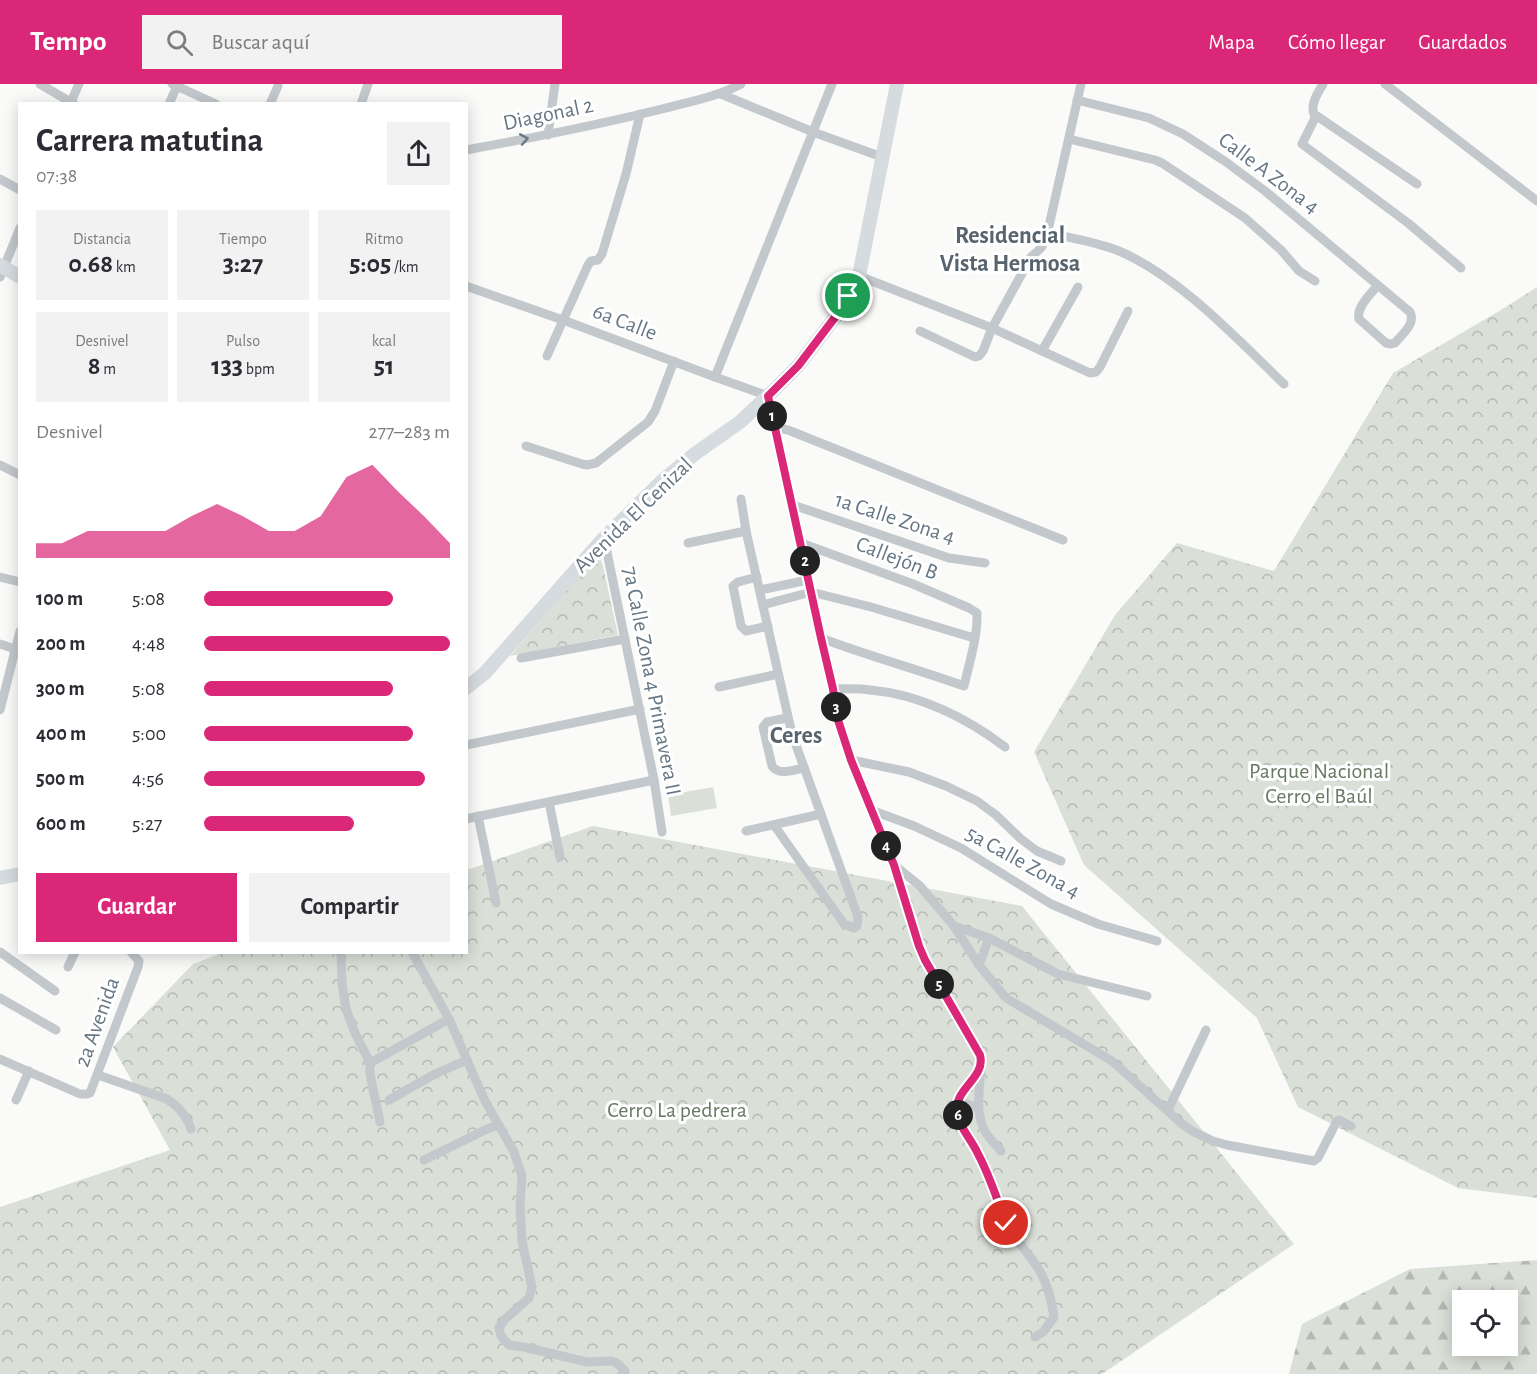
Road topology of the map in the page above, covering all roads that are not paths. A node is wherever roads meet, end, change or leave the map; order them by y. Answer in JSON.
{"nodes":[{"id":1,"x":40,"y":84,"type":"edge"},
{"id":2,"x":79,"y":84,"type":"edge"},
{"id":3,"x":369,"y":84,"type":"edge"},
{"id":4,"x":555,"y":84,"type":"edge"},
{"id":5,"x":741,"y":84,"type":"edge"},
{"id":6,"x":832,"y":84,"type":"edge"},
{"id":7,"x":897,"y":84,"type":"edge"},
{"id":8,"x":1081,"y":84,"type":"edge"},
{"id":9,"x":1323,"y":84,"type":"edge"},
{"id":10,"x":1385,"y":84,"type":"edge"},
{"id":11,"x":176,"y":85,"type":"edge"},
{"id":12,"x":278,"y":86,"type":"dead end"},
{"id":13,"x":721,"y":94,"type":"junction"},
{"id":14,"x":1077,"y":100,"type":"junction"},
{"id":15,"x":70,"y":102,"type":"edge"},
{"id":16,"x":72,"y":102,"type":"edge"},
{"id":17,"x":170,"y":102,"type":"edge"},
{"id":18,"x":212,"y":102,"type":"edge"},
{"id":19,"x":271,"y":102,"type":"edge"},
{"id":20,"x":362,"y":102,"type":"edge"},
{"id":21,"x":1314,"y":113,"type":"junction"},
{"id":22,"x":640,"y":114,"type":"junction"},
{"id":23,"x":813,"y":132,"type":"junction"},
{"id":24,"x":548,"y":135,"type":"junction"},
{"id":25,"x":1069,"y":139,"type":"junction"},
{"id":26,"x":468,"y":150,"type":"edge"},
{"id":27,"x":882,"y":157,"type":"junction"},
{"id":28,"x":0,"y":179,"type":"edge"},
{"id":29,"x":1417,"y":184,"type":"dead end"},
{"id":30,"x":18,"y":189,"type":"edge"},
{"id":31,"x":1537,"y":201,"type":"edge"},
{"id":32,"x":18,"y":232,"type":"edge"},
{"id":33,"x":1048,"y":233,"type":"junction"},
{"id":34,"x":1461,"y":268,"type":"dead end"},
{"id":35,"x":1,"y":270,"type":"edge"},
{"id":36,"x":18,"y":276,"type":"edge"},
{"id":37,"x":859,"y":276,"type":"junction"},
{"id":38,"x":1315,"y":281,"type":"dead end"},
{"id":39,"x":1378,"y":285,"type":"junction"},
{"id":40,"x":468,"y":287,"type":"edge"},
{"id":41,"x":1078,"y":287,"type":"dead end"},
{"id":42,"x":1128,"y":311,"type":"dead end"},
{"id":43,"x":563,"y":320,"type":"junction"},
{"id":44,"x":992,"y":328,"type":"junction"},
{"id":45,"x":920,"y":331,"type":"dead end"},
{"id":46,"x":1042,"y":351,"type":"junction"},
{"id":47,"x":547,"y":357,"type":"dead end"},
{"id":48,"x":674,"y":361,"type":"junction"},
{"id":49,"x":715,"y":377,"type":"junction"},
{"id":50,"x":1284,"y":384,"type":"dead end"},
{"id":51,"x":768,"y":396,"type":"junction"},
{"id":52,"x":774,"y":427,"type":"junction"},
{"id":53,"x":526,"y":446,"type":"dead end"},
{"id":54,"x":0,"y":465,"type":"edge"},
{"id":55,"x":18,"y":474,"type":"edge"},
{"id":56,"x":741,"y":499,"type":"dead end"},
{"id":57,"x":793,"y":505,"type":"junction"},
{"id":58,"x":746,"y":531,"type":"junction"},
{"id":59,"x":604,"y":538,"type":"junction"},
{"id":60,"x":1062,"y":540,"type":"dead end"},
{"id":61,"x":688,"y":543,"type":"dead end"},
{"id":62,"x":801,"y":543,"type":"junction"},
{"id":63,"x":985,"y":563,"type":"dead end"},
{"id":64,"x":0,"y":577,"type":"edge"},
{"id":65,"x":757,"y":578,"type":"junction"},
{"id":66,"x":808,"y":579,"type":"junction"},
{"id":67,"x":18,"y":582,"type":"edge"},
{"id":68,"x":760,"y":590,"type":"junction"},
{"id":69,"x":811,"y":592,"type":"junction"},
{"id":70,"x":763,"y":605,"type":"junction"},
{"id":71,"x":768,"y":626,"type":"junction"},
{"id":72,"x":18,"y":638,"type":"edge"},
{"id":73,"x":821,"y":638,"type":"junction"},
{"id":74,"x":974,"y":638,"type":"junction"},
{"id":75,"x":625,"y":639,"type":"junction"},
{"id":76,"x":0,"y":644,"type":"edge"},
{"id":77,"x":15,"y":649,"type":"junction"},
{"id":78,"x":521,"y":658,"type":"dead end"},
{"id":79,"x":778,"y":674,"type":"junction"},
{"id":80,"x":468,"y":686,"type":"edge"},
{"id":81,"x":719,"y":687,"type":"dead end"},
{"id":82,"x":833,"y":689,"type":"junction"},
{"id":83,"x":640,"y":709,"type":"junction"},
{"id":84,"x":0,"y":710,"type":"edge"},
{"id":85,"x":787,"y":718,"type":"junction"},
{"id":86,"x":468,"y":745,"type":"edge"},
{"id":87,"x":1005,"y":747,"type":"dead end"},
{"id":88,"x":851,"y":760,"type":"junction"},
{"id":89,"x":804,"y":768,"type":"junction"},
{"id":90,"x":654,"y":780,"type":"junction"},
{"id":91,"x":549,"y":802,"type":"junction"},
{"id":92,"x":871,"y":810,"type":"junction"},
{"id":93,"x":821,"y":814,"type":"junction"},
{"id":94,"x":478,"y":816,"type":"junction"},
{"id":95,"x":468,"y":818,"type":"edge"},
{"id":96,"x":774,"y":825,"type":"junction"},
{"id":97,"x":746,"y":831,"type":"dead end"},
{"id":98,"x":662,"y":832,"type":"dead end"},
{"id":99,"x":560,"y":857,"type":"dead end"},
{"id":100,"x":1061,"y":861,"type":"dead end"},
{"id":101,"x":894,"y":865,"type":"junction"},
{"id":102,"x":18,"y":866,"type":"edge"},
{"id":103,"x":0,"y":869,"type":"edge"},
{"id":104,"x":18,"y":874,"type":"edge"},
{"id":105,"x":0,"y":878,"type":"edge"},
{"id":106,"x":496,"y":903,"type":"dead end"},
{"id":107,"x":954,"y":926,"type":"junction"},
{"id":108,"x":989,"y":938,"type":"junction"},
{"id":109,"x":1157,"y":941,"type":"dead end"},
{"id":110,"x":0,"y":952,"type":"edge"},
{"id":111,"x":74,"y":954,"type":"edge"},
{"id":112,"x":133,"y":954,"type":"edge"},
{"id":113,"x":340,"y":954,"type":"edge"},
{"id":114,"x":413,"y":954,"type":"edge"},
{"id":115,"x":979,"y":965,"type":"junction"},
{"id":116,"x":68,"y":967,"type":"dead end"},
{"id":117,"x":55,"y":991,"type":"dead end"},
{"id":118,"x":1147,"y":996,"type":"dead end"},
{"id":119,"x":0,"y":998,"type":"edge"},
{"id":120,"x":449,"y":1019,"type":"junction"},
{"id":121,"x":56,"y":1030,"type":"dead end"},
{"id":122,"x":1206,"y":1030,"type":"dead end"},
{"id":123,"x":0,"y":1059,"type":"edge"},
{"id":124,"x":467,"y":1060,"type":"junction"},
{"id":125,"x":370,"y":1063,"type":"junction"},
{"id":126,"x":981,"y":1067,"type":"junction"},
{"id":127,"x":29,"y":1071,"type":"junction"},
{"id":128,"x":98,"y":1075,"type":"junction"},
{"id":129,"x":16,"y":1100,"type":"dead end"},
{"id":130,"x":388,"y":1100,"type":"dead end"},
{"id":131,"x":958,"y":1101,"type":"junction"},
{"id":132,"x":978,"y":1108,"type":"junction"},
{"id":133,"x":1168,"y":1110,"type":"junction"},
{"id":134,"x":380,"y":1122,"type":"dead end"},
{"id":135,"x":498,"y":1125,"type":"junction"},
{"id":136,"x":1351,"y":1126,"type":"dead end"},
{"id":137,"x":191,"y":1129,"type":"dead end"},
{"id":138,"x":1001,"y":1151,"type":"dead end"},
{"id":139,"x":424,"y":1160,"type":"dead end"},
{"id":140,"x":1035,"y":1337,"type":"dead end"},
{"id":141,"x":625,"y":1374,"type":"edge"}],
"edges":[{"from":1,"to":15,"type":"street"},
{"from":2,"to":16,"type":"street"},
{"from":3,"to":20,"type":"street"},
{"from":4,"to":24,"type":"street"},
{"from":5,"to":13,"type":"street","name":"Diagonal 2"},
{"from":6,"to":23,"type":"street"},
{"from":7,"to":27,"type":"street","name":"Avenida El Cenizal"},
{"from":8,"to":14,"type":"street"},
{"from":9,"to":21,"type":"street"},
{"from":10,"to":31,"type":"street"},
{"from":11,"to":17,"type":"street"},
{"from":11,"to":18,"type":"street"},
{"from":12,"to":19,"type":"street"},
{"from":13,"to":22,"type":"street","name":"Diagonal 2"},
{"from":13,"to":23,"type":"street"},
{"from":14,"to":25,"type":"street"},
{"from":14,"to":39,"type":"street","name":"Calle A Zona 4"},
{"from":21,"to":29,"type":"street"},
{"from":21,"to":34,"type":"street"},
{"from":22,"to":24,"type":"street","name":"Diagonal 2"},
{"from":22,"to":43,"type":"street"},
{"from":23,"to":27,"type":"street"},
{"from":23,"to":49,"type":"street"},
{"from":26,"to":24,"type":"street","name":"Diagonal 2","one_way":true},
{"from":25,"to":33,"type":"street"},
{"from":25,"to":38,"type":"street"},
{"from":27,"to":37,"type":"street","name":"Avenida El Cenizal"},
{"from":28,"to":30,"type":"street"},
{"from":32,"to":35,"type":"street"},
{"from":33,"to":44,"type":"street"},
{"from":33,"to":50,"type":"street"},
{"from":35,"to":36,"type":"street"},
{"from":37,"to":44,"type":"street"},
{"from":37,"to":51,"type":"street","name":"Avenida El Cenizal"},
{"from":39,"to":39,"type":"street","name":"Calle A Zona 4"},
{"from":40,"to":43,"type":"street","name":"6a Calle"},
{"from":41,"to":46,"type":"street"},
{"from":42,"to":46,"type":"street"},
{"from":43,"to":47,"type":"street"},
{"from":43,"to":48,"type":"street","name":"6a Calle"},
{"from":44,"to":45,"type":"street"},
{"from":44,"to":46,"type":"street"},
{"from":48,"to":49,"type":"street","name":"6a Calle"},
{"from":48,"to":53,"type":"street"},
{"from":49,"to":51,"type":"street","name":"6a Calle"},
{"from":51,"to":52,"type":"street"},
{"from":51,"to":59,"type":"street","name":"Avenida El Cenizal"},
{"from":52,"to":57,"type":"street"},
{"from":52,"to":60,"type":"street"},
{"from":54,"to":55,"type":"street"},
{"from":56,"to":58,"type":"street"},
{"from":57,"to":62,"type":"street"},
{"from":57,"to":63,"type":"street","name":"1a Calle Zona 4"},
{"from":58,"to":61,"type":"street"},
{"from":58,"to":65,"type":"street"},
{"from":59,"to":75,"type":"street","name":"7a Calle Zona 4 Primavera II"},
{"from":59,"to":80,"type":"street","name":"Avenida El Cenizal"},
{"from":62,"to":66,"type":"street"},
{"from":62,"to":74,"type":"street","name":"Callejón B"},
{"from":64,"to":67,"type":"street"},
{"from":65,"to":68,"type":"street"},
{"from":65,"to":71,"type":"street"},
{"from":66,"to":68,"type":"street"},
{"from":66,"to":69,"type":"street"},
{"from":68,"to":70,"type":"street"},
{"from":69,"to":70,"type":"street"},
{"from":69,"to":73,"type":"street"},
{"from":69,"to":74,"type":"street"},
{"from":70,"to":71,"type":"street"},
{"from":71,"to":79,"type":"street"},
{"from":72,"to":77,"type":"street"},
{"from":73,"to":74,"type":"street"},
{"from":73,"to":82,"type":"street"},
{"from":75,"to":78,"type":"street"},
{"from":75,"to":83,"type":"street","name":"7a Calle Zona 4 Primavera II"},
{"from":76,"to":77,"type":"street"},
{"from":77,"to":84,"type":"street"},
{"from":79,"to":81,"type":"street"},
{"from":79,"to":85,"type":"street"},
{"from":82,"to":87,"type":"street"},
{"from":82,"to":88,"type":"street"},
{"from":83,"to":86,"type":"street"},
{"from":83,"to":90,"type":"street","name":"7a Calle Zona 4 Primavera II"},
{"from":85,"to":89,"type":"street"},
{"from":85,"to":89,"type":"street"},
{"from":88,"to":92,"type":"street"},
{"from":88,"to":100,"type":"street"},
{"from":89,"to":93,"type":"street"},
{"from":90,"to":91,"type":"street"},
{"from":90,"to":98,"type":"street","name":"7a Calle Zona 4 Primavera II"},
{"from":91,"to":94,"type":"street"},
{"from":91,"to":99,"type":"street"},
{"from":92,"to":101,"type":"street"},
{"from":92,"to":109,"type":"street","name":"5a Calle Zona 4"},
{"from":93,"to":96,"type":"street"},
{"from":93,"to":96,"type":"street"},
{"from":94,"to":95,"type":"street"},
{"from":94,"to":106,"type":"street"},
{"from":96,"to":97,"type":"street"},
{"from":101,"to":107,"type":"street"},
{"from":101,"to":126,"type":"street"},
{"from":102,"to":103,"type":"street"},
{"from":104,"to":105,"type":"street"},
{"from":107,"to":108,"type":"street"},
{"from":107,"to":115,"type":"street"},
{"from":108,"to":115,"type":"street"},
{"from":108,"to":118,"type":"street"},
{"from":110,"to":117,"type":"street"},
{"from":111,"to":116,"type":"street"},
{"from":112,"to":128,"type":"street","name":"2a Avenida"},
{"from":113,"to":125,"type":"street"},
{"from":114,"to":120,"type":"street"},
{"from":115,"to":133,"type":"street"},
{"from":119,"to":121,"type":"street"},
{"from":120,"to":124,"type":"street"},
{"from":120,"to":125,"type":"street"},
{"from":122,"to":133,"type":"street"},
{"from":123,"to":127,"type":"street"},
{"from":124,"to":130,"type":"street"},
{"from":124,"to":135,"type":"street"},
{"from":125,"to":134,"type":"street"},
{"from":126,"to":131,"type":"street"},
{"from":126,"to":132,"type":"street"},
{"from":127,"to":128,"type":"street","name":"2a Avenida"},
{"from":127,"to":129,"type":"street"},
{"from":128,"to":137,"type":"street"},
{"from":131,"to":132,"type":"street"},
{"from":131,"to":140,"type":"street"},
{"from":132,"to":138,"type":"street"},
{"from":133,"to":136,"type":"street"},
{"from":135,"to":139,"type":"street"},
{"from":135,"to":141,"type":"street"}]}
